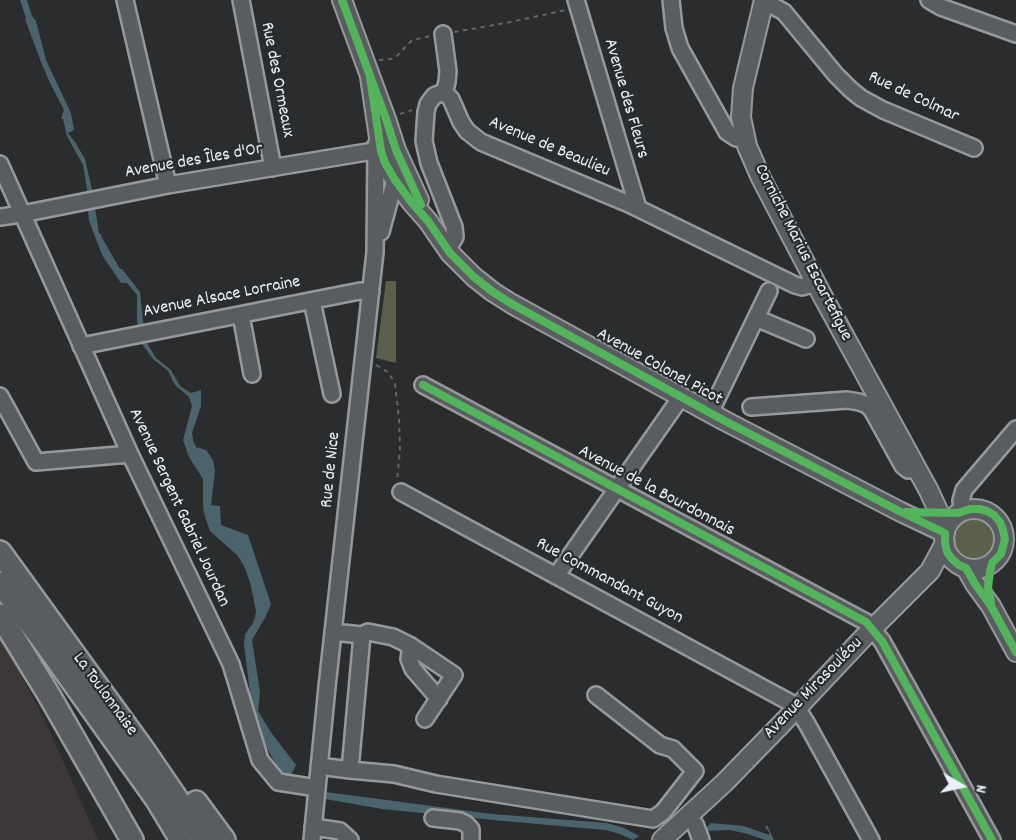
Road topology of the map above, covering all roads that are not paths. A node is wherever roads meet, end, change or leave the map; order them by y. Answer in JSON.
{"nodes":[{"id":1,"x":125,"y":0,"type":"edge"},
{"id":2,"x":241,"y":0,"type":"edge"},
{"id":3,"x":342,"y":0,"type":"edge"},
{"id":4,"x":670,"y":0,"type":"edge"},
{"id":5,"x":928,"y":0,"type":"edge"},
{"id":6,"x":764,"y":2,"type":"edge"},
{"id":7,"x":577,"y":3,"type":"edge"},
{"id":8,"x":443,"y":34,"type":"road end"},
{"id":9,"x":1016,"y":34,"type":"edge"},
{"id":10,"x":444,"y":93,"type":"junction"},
{"id":11,"x":745,"y":138,"type":"junction"},
{"id":12,"x":974,"y":148,"type":"dead end"},
{"id":13,"x":384,"y":151,"type":"junction"},
{"id":14,"x":0,"y":165,"type":"edge"},
{"id":15,"x":273,"y":168,"type":"junction"},
{"id":16,"x":395,"y":180,"type":"junction"},
{"id":17,"x":168,"y":185,"type":"junction"},
{"id":18,"x":412,"y":203,"type":"junction"},
{"id":19,"x":638,"y":208,"type":"junction"},
{"id":20,"x":386,"y":212,"type":"junction"},
{"id":21,"x":22,"y":214,"type":"junction"},
{"id":22,"x":0,"y":217,"type":"edge"},
{"id":23,"x":428,"y":221,"type":"junction"},
{"id":24,"x":448,"y":249,"type":"junction"},
{"id":25,"x":375,"y":252,"type":"junction"},
{"id":26,"x":816,"y":283,"type":"junction"},
{"id":27,"x":769,"y":291,"type":"dead end"},
{"id":28,"x":371,"y":292,"type":"junction"},
{"id":29,"x":312,"y":301,"type":"junction"},
{"id":30,"x":241,"y":315,"type":"junction"},
{"id":31,"x":756,"y":318,"type":"junction"},
{"id":32,"x":806,"y":339,"type":"dead end"},
{"id":33,"x":81,"y":346,"type":"junction"},
{"id":34,"x":252,"y":374,"type":"dead end"},
{"id":35,"x":423,"y":385,"type":"dead end"},
{"id":36,"x":332,"y":394,"type":"dead end"},
{"id":37,"x":0,"y":396,"type":"edge"},
{"id":38,"x":681,"y":397,"type":"junction"},
{"id":39,"x":751,"y":407,"type":"dead end"},
{"id":40,"x":710,"y":413,"type":"junction"},
{"id":41,"x":1016,"y":429,"type":"edge"},
{"id":42,"x":130,"y":454,"type":"junction"},
{"id":43,"x":916,"y":468,"type":"junction"},
{"id":44,"x":617,"y":489,"type":"junction"},
{"id":45,"x":401,"y":492,"type":"road end"},
{"id":46,"x":994,"y":515,"type":"junction"},
{"id":47,"x":1016,"y":521,"type":"edge"},
{"id":48,"x":949,"y":524,"type":"junction"},
{"id":49,"x":1010,"y":541,"type":"edge"},
{"id":50,"x":0,"y":552,"type":"edge"},
{"id":51,"x":992,"y":563,"type":"junction"},
{"id":52,"x":963,"y":566,"type":"junction"},
{"id":53,"x":930,"y":571,"type":"junction"},
{"id":54,"x":556,"y":576,"type":"junction"},
{"id":55,"x":0,"y":583,"type":"edge"},
{"id":56,"x":991,"y":606,"type":"junction"},
{"id":57,"x":0,"y":615,"type":"edge"},
{"id":58,"x":51,"y":622,"type":"junction"},
{"id":59,"x":872,"y":628,"type":"junction"},
{"id":60,"x":333,"y":632,"type":"junction"},
{"id":61,"x":362,"y":635,"type":"junction"},
{"id":62,"x":411,"y":646,"type":"junction"},
{"id":63,"x":1016,"y":652,"type":"edge"},
{"id":64,"x":596,"y":695,"type":"dead end"},
{"id":65,"x":439,"y":699,"type":"junction"},
{"id":66,"x":797,"y":708,"type":"junction"},
{"id":67,"x":425,"y":719,"type":"dead end"},
{"id":68,"x":319,"y":766,"type":"junction"},
{"id":69,"x":350,"y":770,"type":"junction"},
{"id":70,"x":317,"y":788,"type":"junction"},
{"id":71,"x":433,"y":818,"type":"dead end"},
{"id":72,"x":313,"y":830,"type":"edge"},
{"id":73,"x":686,"y":834,"type":"edge"},
{"id":74,"x":132,"y":840,"type":"edge"},
{"id":75,"x":181,"y":840,"type":"edge"},
{"id":76,"x":205,"y":840,"type":"edge"},
{"id":77,"x":224,"y":840,"type":"edge"},
{"id":78,"x":350,"y":840,"type":"edge"},
{"id":79,"x":471,"y":840,"type":"edge"},
{"id":80,"x":662,"y":840,"type":"edge"},
{"id":81,"x":871,"y":840,"type":"edge"},
{"id":82,"x":992,"y":840,"type":"edge"}],
"edges":[{"from":1,"to":17,"type":"street"},
{"from":2,"to":15,"type":"street","name":"Rue des Ormeaux"},
{"from":3,"to":13,"type":"main road","name":"Avenue Colonel Picot"},
{"from":4,"to":11,"type":"street"},
{"from":5,"to":9,"type":"street"},
{"from":6,"to":11,"type":"main road","name":"Corniche Marius Escartefigue"},
{"from":6,"to":12,"type":"street","name":"Rue de Colmar"},
{"from":7,"to":19,"type":"street","name":"Avenue des Fleurs"},
{"from":8,"to":10,"type":"street"},
{"from":10,"to":19,"type":"street","name":"Avenue de Beaulieu"},
{"from":10,"to":24,"type":"street"},
{"from":11,"to":26,"type":"main road","name":"Corniche Marius Escartefigue"},
{"from":13,"to":15,"type":"street","name":"Avenue des Îles d'Or"},
{"from":13,"to":16,"type":"main road","name":"Avenue Colonel Picot"},
{"from":13,"to":23,"type":"main road","name":"Avenue Colonel Picot"},
{"from":13,"to":25,"type":"street","name":"Rue de Nice"},
{"from":14,"to":21,"type":"street","name":"Avenue Sergent Gabriel Jourdan"},
{"from":15,"to":17,"type":"street","name":"Avenue des Îles d'Or"},
{"from":16,"to":18,"type":"main road","name":"Avenue Colonel Picot"},
{"from":16,"to":20,"type":"street"},
{"from":17,"to":21,"type":"street","name":"Avenue des Îles d'Or"},
{"from":18,"to":20,"type":"street"},
{"from":18,"to":23,"type":"main road","name":"Avenue Colonel Picot"},
{"from":19,"to":26,"type":"street","name":"Avenue de Beaulieu"},
{"from":20,"to":25,"type":"street"},
{"from":21,"to":22,"type":"street","name":"Avenue des Îles d'Or"},
{"from":21,"to":33,"type":"street","name":"Avenue Sergent Gabriel Jourdan"},
{"from":23,"to":24,"type":"main road","name":"Avenue Colonel Picot"},
{"from":24,"to":38,"type":"main road","name":"Avenue Colonel Picot"},
{"from":25,"to":28,"type":"street","name":"Rue de Nice"},
{"from":26,"to":43,"type":"main road","name":"Corniche Marius Escartefigue"},
{"from":27,"to":31,"type":"street"},
{"from":28,"to":29,"type":"street","name":"Avenue Alsace Lorraine"},
{"from":28,"to":60,"type":"street","name":"Rue de Nice"},
{"from":29,"to":30,"type":"street","name":"Avenue Alsace Lorraine"},
{"from":29,"to":36,"type":"street"},
{"from":30,"to":33,"type":"street","name":"Avenue Alsace Lorraine"},
{"from":30,"to":34,"type":"street"},
{"from":31,"to":32,"type":"street"},
{"from":31,"to":40,"type":"street"},
{"from":33,"to":42,"type":"street","name":"Avenue Sergent Gabriel Jourdan"},
{"from":35,"to":44,"type":"street","name":"Avenue de la Bourdonnais"},
{"from":37,"to":42,"type":"street"},
{"from":38,"to":40,"type":"main road","name":"Avenue Colonel Picot"},
{"from":38,"to":44,"type":"street"},
{"from":39,"to":43,"type":"street"},
{"from":40,"to":48,"type":"main road","name":"Avenue Colonel Picot"},
{"from":41,"to":48,"type":"street"},
{"from":42,"to":70,"type":"street","name":"Avenue Sergent Gabriel Jourdan"},
{"from":43,"to":48,"type":"main road","name":"Corniche Marius Escartefigue"},
{"from":44,"to":54,"type":"street"},
{"from":44,"to":59,"type":"street","name":"Avenue de la Bourdonnais"},
{"from":45,"to":54,"type":"street","name":"Rue Commandant Guyon"},
{"from":46,"to":47,"type":"main road"},
{"from":46,"to":48,"type":"main road"},
{"from":46,"to":49,"type":"main road"},
{"from":48,"to":52,"type":"main road"},
{"from":48,"to":53,"type":"main road","name":"Avenue Mirasouléou"},
{"from":49,"to":51,"type":"main road"},
{"from":50,"to":58,"type":"highway","name":"La Toulonnaise"},
{"from":51,"to":52,"type":"main road"},
{"from":51,"to":56,"type":"main road"},
{"from":52,"to":53,"type":"main road"},
{"from":52,"to":56,"type":"main road"},
{"from":53,"to":59,"type":"main road","name":"Avenue Mirasouléou"},
{"from":54,"to":66,"type":"street","name":"Rue Commandant Guyon"},
{"from":55,"to":75,"type":"highway","name":"La Toulonnaise"},
{"from":56,"to":63,"type":"main road"},
{"from":57,"to":74,"type":"highway"},
{"from":58,"to":76,"type":"highway","name":"La Toulonnaise"},
{"from":58,"to":77,"type":"highway"},
{"from":59,"to":66,"type":"main road","name":"Avenue Mirasouléou"},
{"from":59,"to":82,"type":"street"},
{"from":60,"to":61,"type":"street"},
{"from":60,"to":68,"type":"street","name":"Rue de Nice"},
{"from":61,"to":62,"type":"street"},
{"from":61,"to":69,"type":"street"},
{"from":62,"to":65,"type":"street"},
{"from":62,"to":65,"type":"street"},
{"from":64,"to":69,"type":"street"},
{"from":65,"to":67,"type":"street"},
{"from":66,"to":73,"type":"main road","name":"Avenue Mirasouléou"},
{"from":66,"to":81,"type":"street"},
{"from":68,"to":69,"type":"street"},
{"from":68,"to":70,"type":"street","name":"Rue de Nice"},
{"from":70,"to":72,"type":"street","name":"Rue de Nice"},
{"from":71,"to":79,"type":"street"},
{"from":72,"to":78,"type":"street"},
{"from":73,"to":80,"type":"main road","name":"Avenue Mirasouléou"}]}
